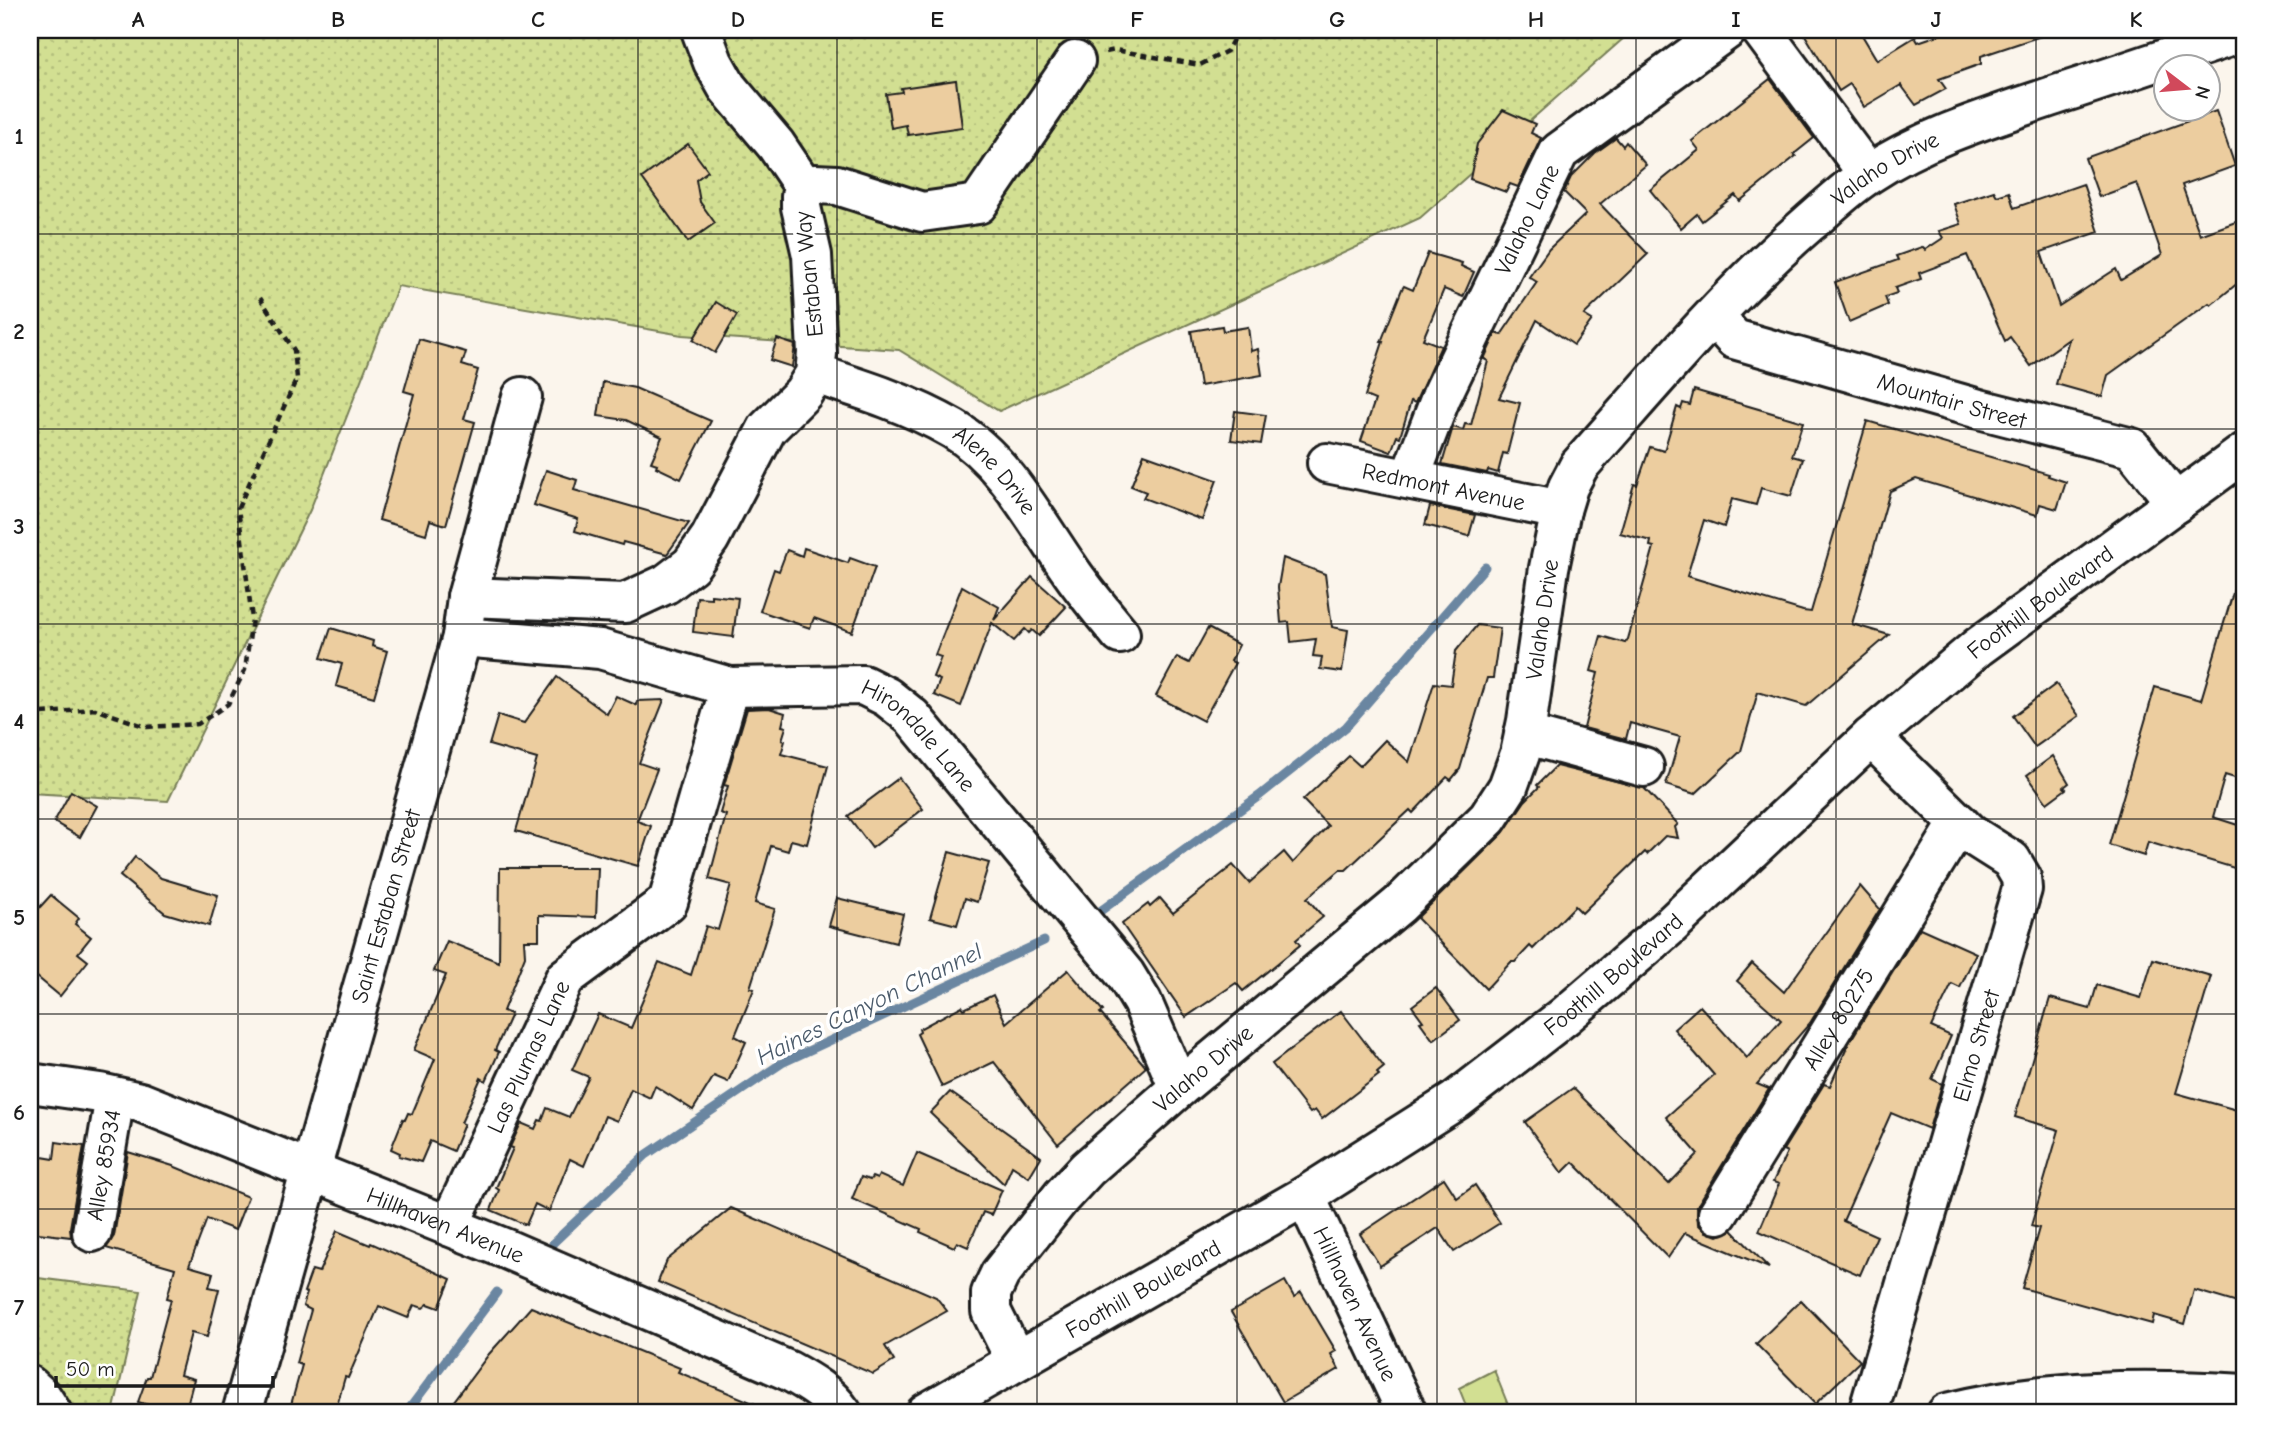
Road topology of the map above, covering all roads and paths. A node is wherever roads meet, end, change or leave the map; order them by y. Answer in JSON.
{"nodes":[{"id":1,"x":701,"y":30,"type":"edge"},
{"id":2,"x":1238,"y":30,"type":"edge"},
{"id":3,"x":1727,"y":30,"type":"edge"},
{"id":4,"x":1761,"y":30,"type":"edge"},
{"id":5,"x":2244,"y":32,"type":"edge"},
{"id":6,"x":1075,"y":61,"type":"joint"},
{"id":7,"x":1868,"y":174,"type":"junction"},
{"id":8,"x":805,"y":188,"type":"junction"},
{"id":9,"x":260,"y":298,"type":"dead end"},
{"id":10,"x":1714,"y":316,"type":"junction"},
{"id":11,"x":815,"y":374,"type":"junction"},
{"id":12,"x":522,"y":397,"type":"dead end"},
{"id":13,"x":2244,"y":453,"type":"edge"},
{"id":14,"x":1327,"y":463,"type":"dead end"},
{"id":15,"x":1410,"y":478,"type":"junction"},
{"id":16,"x":2176,"y":503,"type":"junction"},
{"id":17,"x":1561,"y":510,"type":"junction"},
{"id":18,"x":467,"y":597,"type":"junction"},
{"id":19,"x":1120,"y":634,"type":"dead end"},
{"id":20,"x":462,"y":637,"type":"junction"},
{"id":21,"x":730,"y":687,"type":"junction"},
{"id":22,"x":30,"y":714,"type":"edge"},
{"id":23,"x":1524,"y":734,"type":"junction"},
{"id":24,"x":1871,"y":737,"type":"junction"},
{"id":25,"x":1644,"y":767,"type":"dead end"},
{"id":26,"x":1959,"y":823,"type":"junction"},
{"id":27,"x":30,"y":1083,"type":"edge"},
{"id":28,"x":1179,"y":1088,"type":"junction"},
{"id":29,"x":115,"y":1097,"type":"junction"},
{"id":30,"x":310,"y":1171,"type":"junction"},
{"id":31,"x":1304,"y":1196,"type":"junction"},
{"id":32,"x":1718,"y":1214,"type":"dead end"},
{"id":33,"x":449,"y":1226,"type":"junction"},
{"id":34,"x":92,"y":1232,"type":"dead end"},
{"id":35,"x":1016,"y":1362,"type":"junction"},
{"id":36,"x":30,"y":1386,"type":"edge"},
{"id":37,"x":2244,"y":1394,"type":"edge"},
{"id":38,"x":52,"y":1413,"type":"edge"},
{"id":39,"x":242,"y":1413,"type":"edge"},
{"id":40,"x":842,"y":1413,"type":"edge"},
{"id":41,"x":926,"y":1413,"type":"edge"},
{"id":42,"x":1407,"y":1413,"type":"edge"},
{"id":43,"x":1868,"y":1413,"type":"edge"},
{"id":44,"x":1949,"y":1413,"type":"edge"}],
"edges":[{"from":1,"to":8,"type":"street"},
{"from":2,"to":6,"type":"path"},
{"from":3,"to":15,"type":"street","name":"Valaho Lane"},
{"from":4,"to":7,"type":"street"},
{"from":5,"to":7,"type":"street","name":"Valaho Drive"},
{"from":6,"to":8,"type":"street","name":"Estaban Way"},
{"from":7,"to":10,"type":"street","name":"Valaho Drive"},
{"from":8,"to":11,"type":"street","name":"Estaban Way"},
{"from":9,"to":22,"type":"path"},
{"from":10,"to":16,"type":"street","name":"Mountair Street"},
{"from":10,"to":17,"type":"street","name":"Valaho Drive"},
{"from":11,"to":18,"type":"street"},
{"from":11,"to":19,"type":"street","name":"Alene Drive"},
{"from":12,"to":18,"type":"street","name":"Saint Estaban Street"},
{"from":13,"to":16,"type":"street","name":"Foothill Boulevard"},
{"from":14,"to":15,"type":"street","name":"Redmont Avenue"},
{"from":15,"to":17,"type":"street","name":"Redmont Avenue"},
{"from":16,"to":24,"type":"street","name":"Foothill Boulevard"},
{"from":17,"to":23,"type":"street","name":"Valaho Drive"},
{"from":18,"to":20,"type":"street","name":"Saint Estaban Street"},
{"from":20,"to":21,"type":"street","name":"Hirondale Lane"},
{"from":20,"to":30,"type":"street","name":"Saint Estaban Street"},
{"from":21,"to":28,"type":"street","name":"Hirondale Lane"},
{"from":21,"to":33,"type":"street","name":"Las Plumas Lane"},
{"from":23,"to":25,"type":"street"},
{"from":23,"to":28,"type":"street","name":"Valaho Drive"},
{"from":24,"to":26,"type":"street","name":"Elmo Street"},
{"from":24,"to":31,"type":"street","name":"Foothill Boulevard"},
{"from":26,"to":32,"type":"street","name":"Alley 80275"},
{"from":26,"to":43,"type":"street","name":"Elmo Street"},
{"from":27,"to":29,"type":"street","name":"Hillhaven Avenue"},
{"from":28,"to":35,"type":"street","name":"Valaho Drive"},
{"from":29,"to":30,"type":"street","name":"Hillhaven Avenue"},
{"from":29,"to":34,"type":"street","name":"Alley 85934"},
{"from":30,"to":33,"type":"street","name":"Hillhaven Avenue"},
{"from":30,"to":39,"type":"street","name":"Saint Estaban Street"},
{"from":31,"to":35,"type":"street","name":"Foothill Boulevard"},
{"from":31,"to":42,"type":"street","name":"Hillhaven Avenue"},
{"from":33,"to":40,"type":"street","name":"Hillhaven Avenue"},
{"from":35,"to":41,"type":"street","name":"Foothill Boulevard"},
{"from":36,"to":38,"type":"street"},
{"from":37,"to":44,"type":"street"}]}
